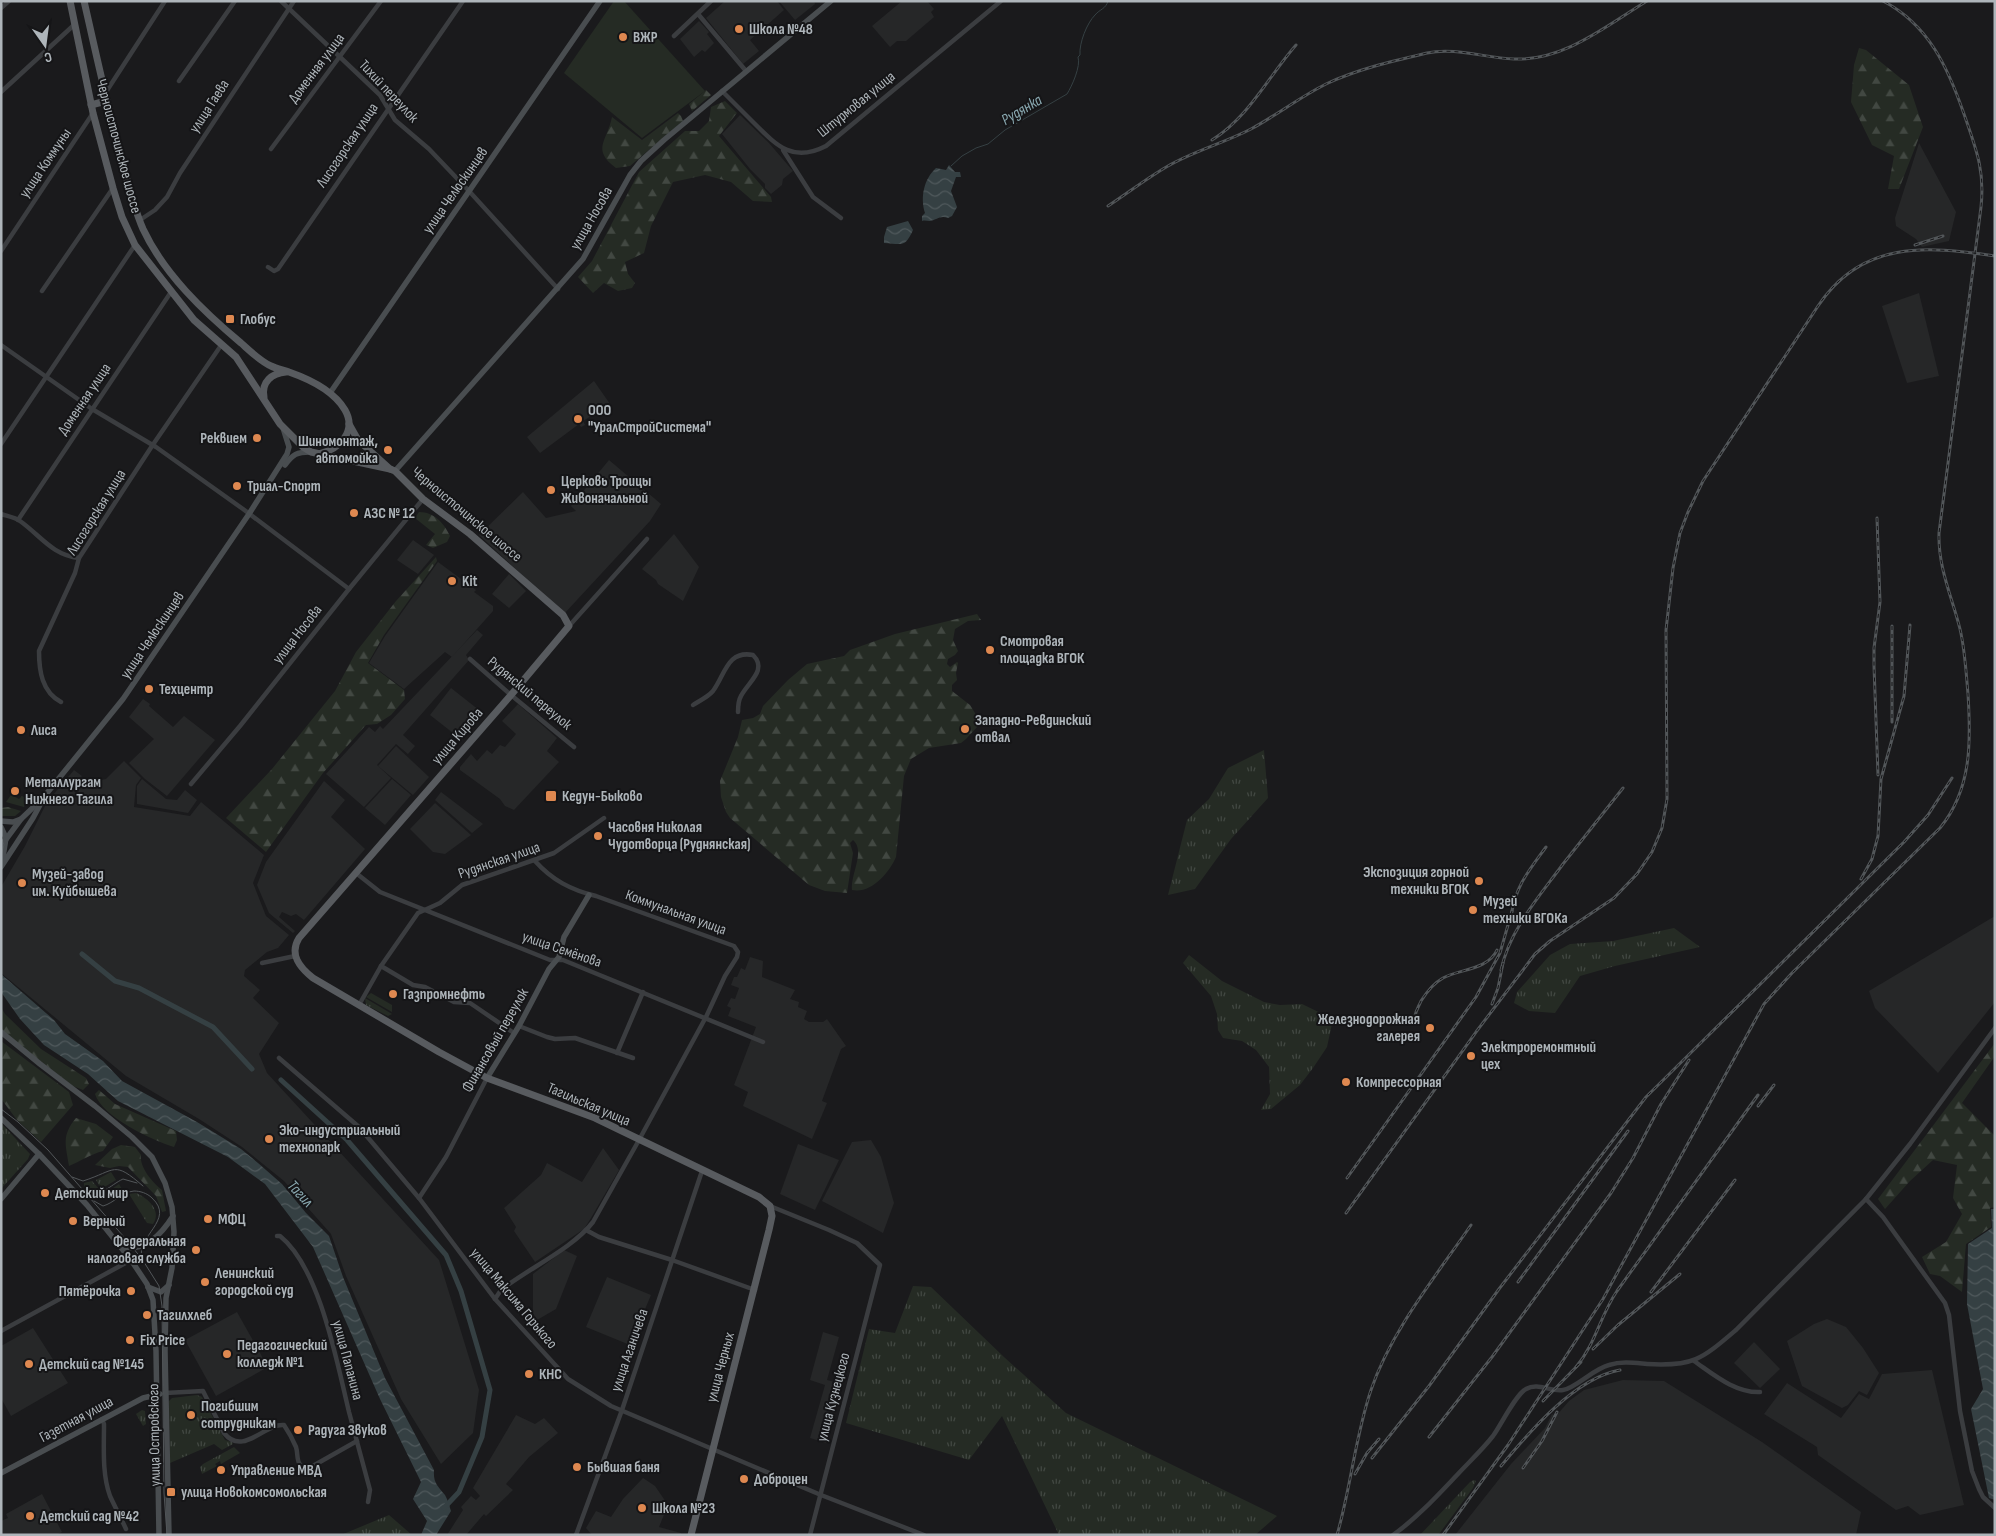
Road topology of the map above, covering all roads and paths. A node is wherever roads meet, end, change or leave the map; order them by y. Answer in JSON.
{"nodes":[{"id":1,"x":9,"y":1,"type":"edge"},
{"id":2,"x":70,"y":1,"type":"edge"},
{"id":3,"x":84,"y":1,"type":"edge"},
{"id":4,"x":165,"y":1,"type":"edge"},
{"id":5,"x":235,"y":1,"type":"edge"},
{"id":6,"x":281,"y":1,"type":"edge"},
{"id":7,"x":294,"y":1,"type":"edge"},
{"id":8,"x":381,"y":1,"type":"edge"},
{"id":9,"x":463,"y":1,"type":"edge"},
{"id":10,"x":600,"y":1,"type":"edge"},
{"id":11,"x":711,"y":1,"type":"edge"},
{"id":12,"x":831,"y":1,"type":"edge"},
{"id":13,"x":1002,"y":1,"type":"edge"},
{"id":14,"x":1,"y":8,"type":"edge"},
{"id":15,"x":290,"y":8,"type":"junction"},
{"id":16,"x":698,"y":14,"type":"junction"},
{"id":17,"x":75,"y":24,"type":"junction"},
{"id":18,"x":674,"y":36,"type":"dead end"},
{"id":19,"x":340,"y":57,"type":"junction"},
{"id":20,"x":746,"y":71,"type":"junction"},
{"id":21,"x":179,"y":80,"type":"dead end"},
{"id":22,"x":722,"y":91,"type":"junction"},
{"id":23,"x":1,"y":92,"type":"edge"},
{"id":24,"x":105,"y":98,"type":"junction"},
{"id":25,"x":91,"y":104,"type":"junction"},
{"id":26,"x":387,"y":108,"type":"junction"},
{"id":27,"x":93,"y":113,"type":"junction"},
{"id":28,"x":271,"y":149,"type":"dead end"},
{"id":29,"x":782,"y":149,"type":"junction"},
{"id":30,"x":113,"y":188,"type":"junction"},
{"id":31,"x":469,"y":191,"type":"junction"},
{"id":32,"x":841,"y":218,"type":"dead end"},
{"id":33,"x":140,"y":220,"type":"junction"},
{"id":34,"x":135,"y":245,"type":"junction"},
{"id":35,"x":1,"y":251,"type":"edge"},
{"id":36,"x":268,"y":267,"type":"dead end"},
{"id":37,"x":558,"y":289,"type":"junction"},
{"id":38,"x":42,"y":291,"type":"dead end"},
{"id":39,"x":171,"y":292,"type":"junction"},
{"id":40,"x":222,"y":344,"type":"junction"},
{"id":41,"x":1,"y":345,"type":"edge"},
{"id":42,"x":289,"y":372,"type":"junction"},
{"id":43,"x":45,"y":377,"type":"junction"},
{"id":44,"x":330,"y":393,"type":"junction"},
{"id":45,"x":264,"y":399,"type":"junction"},
{"id":46,"x":92,"y":409,"type":"junction"},
{"id":47,"x":280,"y":424,"type":"junction"},
{"id":48,"x":349,"y":424,"type":"junction"},
{"id":49,"x":1,"y":444,"type":"edge"},
{"id":50,"x":152,"y":446,"type":"junction"},
{"id":51,"x":310,"y":452,"type":"junction"},
{"id":52,"x":319,"y":454,"type":"junction"},
{"id":53,"x":393,"y":470,"type":"junction"},
{"id":54,"x":272,"y":480,"type":"junction"},
{"id":55,"x":423,"y":499,"type":"junction"},
{"id":56,"x":1,"y":514,"type":"edge"},
{"id":57,"x":249,"y":514,"type":"junction"},
{"id":58,"x":18,"y":520,"type":"junction"},
{"id":59,"x":647,"y":538,"type":"dead end"},
{"id":60,"x":79,"y":558,"type":"junction"},
{"id":61,"x":349,"y":589,"type":"junction"},
{"id":62,"x":569,"y":626,"type":"junction"},
{"id":63,"x":470,"y":659,"type":"dead end"},
{"id":64,"x":511,"y":695,"type":"junction"},
{"id":65,"x":62,"y":702,"type":"dead end"},
{"id":66,"x":693,"y":705,"type":"dead end"},
{"id":67,"x":738,"y":712,"type":"dead end"},
{"id":68,"x":574,"y":746,"type":"dead end"},
{"id":69,"x":191,"y":784,"type":"dead end"},
{"id":70,"x":43,"y":798,"type":"junction"},
{"id":71,"x":604,"y":818,"type":"dead end"},
{"id":72,"x":21,"y":819,"type":"junction"},
{"id":73,"x":1,"y":821,"type":"edge"},
{"id":74,"x":1,"y":827,"type":"edge"},
{"id":75,"x":6,"y":838,"type":"junction"},
{"id":76,"x":1,"y":846,"type":"edge"},
{"id":77,"x":534,"y":861,"type":"junction"},
{"id":78,"x":1,"y":867,"type":"edge"},
{"id":79,"x":356,"y":873,"type":"junction"},
{"id":80,"x":590,"y":895,"type":"junction"},
{"id":81,"x":425,"y":909,"type":"junction"},
{"id":82,"x":295,"y":956,"type":"junction"},
{"id":83,"x":556,"y":960,"type":"junction"},
{"id":84,"x":262,"y":963,"type":"dead end"},
{"id":85,"x":381,"y":966,"type":"junction"},
{"id":86,"x":644,"y":992,"type":"junction"},
{"id":87,"x":358,"y":1005,"type":"junction"},
{"id":88,"x":706,"y":1017,"type":"junction"},
{"id":89,"x":519,"y":1026,"type":"junction"},
{"id":90,"x":1995,"y":1028,"type":"edge"},
{"id":91,"x":1,"y":1032,"type":"edge"},
{"id":92,"x":514,"y":1033,"type":"junction"},
{"id":93,"x":764,"y":1042,"type":"dead end"},
{"id":94,"x":617,"y":1053,"type":"junction"},
{"id":95,"x":279,"y":1058,"type":"dead end"},
{"id":96,"x":633,"y":1058,"type":"dead end"},
{"id":97,"x":487,"y":1078,"type":"junction"},
{"id":98,"x":1,"y":1118,"type":"edge"},
{"id":99,"x":639,"y":1140,"type":"junction"},
{"id":100,"x":39,"y":1154,"type":"junction"},
{"id":101,"x":702,"y":1171,"type":"junction"},
{"id":102,"x":420,"y":1198,"type":"junction"},
{"id":103,"x":1,"y":1199,"type":"edge"},
{"id":104,"x":1866,"y":1199,"type":"junction"},
{"id":105,"x":770,"y":1206,"type":"junction"},
{"id":106,"x":174,"y":1215,"type":"junction"},
{"id":107,"x":586,"y":1230,"type":"junction"},
{"id":108,"x":277,"y":1236,"type":"dead end"},
{"id":109,"x":121,"y":1247,"type":"junction"},
{"id":110,"x":131,"y":1260,"type":"junction"},
{"id":111,"x":672,"y":1260,"type":"junction"},
{"id":112,"x":880,"y":1265,"type":"joint"},
{"id":113,"x":169,"y":1284,"type":"junction"},
{"id":114,"x":148,"y":1287,"type":"junction"},
{"id":115,"x":755,"y":1290,"type":"junction"},
{"id":116,"x":495,"y":1299,"type":"junction"},
{"id":117,"x":32,"y":1315,"type":"junction"},
{"id":118,"x":34,"y":1321,"type":"dead end"},
{"id":119,"x":1,"y":1332,"type":"edge"},
{"id":120,"x":1694,"y":1361,"type":"junction"},
{"id":121,"x":1760,"y":1392,"type":"dead end"},
{"id":122,"x":165,"y":1393,"type":"junction"},
{"id":123,"x":156,"y":1394,"type":"junction"},
{"id":124,"x":622,"y":1410,"type":"junction"},
{"id":125,"x":102,"y":1419,"type":"junction"},
{"id":126,"x":358,"y":1441,"type":"junction"},
{"id":127,"x":714,"y":1448,"type":"junction"},
{"id":128,"x":1,"y":1473,"type":"edge"},
{"id":129,"x":821,"y":1495,"type":"junction"},
{"id":130,"x":368,"y":1502,"type":"dead end"},
{"id":131,"x":1995,"y":1508,"type":"edge"},
{"id":132,"x":159,"y":1521,"type":"junction"},
{"id":133,"x":168,"y":1526,"type":"junction"},
{"id":134,"x":126,"y":1529,"type":"dead end"},
{"id":135,"x":155,"y":1535,"type":"edge"},
{"id":136,"x":159,"y":1535,"type":"edge"},
{"id":137,"x":165,"y":1535,"type":"edge"},
{"id":138,"x":169,"y":1535,"type":"edge"},
{"id":139,"x":576,"y":1535,"type":"edge"},
{"id":140,"x":692,"y":1535,"type":"edge"},
{"id":141,"x":810,"y":1535,"type":"edge"},
{"id":142,"x":924,"y":1535,"type":"edge"},
{"id":143,"x":1393,"y":1535,"type":"edge"}],
"edges":[{"from":1,"to":14,"type":"street"},
{"from":2,"to":17,"type":"main road","name":"Черноисточинское шоссе"},
{"from":3,"to":24,"type":"main road","name":"Черноисточинское шоссе"},
{"from":4,"to":24,"type":"street"},
{"from":5,"to":21,"type":"street"},
{"from":6,"to":15,"type":"street","name":"Тихий переулок"},
{"from":7,"to":15,"type":"street","name":"улица Гаева"},
{"from":8,"to":19,"type":"street","name":"Доменная улица"},
{"from":9,"to":26,"type":"street","name":"Лисогорская улица"},
{"from":10,"to":31,"type":"main road","name":"улица Челюскинцев"},
{"from":11,"to":16,"type":"street"},
{"from":12,"to":20,"type":"main road","name":"улица Носова"},
{"from":13,"to":29,"type":"street","name":"Штурмовая улица"},
{"from":15,"to":19,"type":"street","name":"Тихий переулок"},
{"from":15,"to":33,"type":"street","name":"улица Гаева"},
{"from":16,"to":18,"type":"street"},
{"from":16,"to":20,"type":"street"},
{"from":17,"to":23,"type":"street"},
{"from":17,"to":25,"type":"main road","name":"Черноисточинское шоссе"},
{"from":19,"to":26,"type":"street","name":"Тихий переулок"},
{"from":19,"to":28,"type":"street","name":"Доменная улица"},
{"from":20,"to":22,"type":"main road","name":"улица Носова"},
{"from":22,"to":29,"type":"street"},
{"from":22,"to":37,"type":"main road","name":"улица Носова"},
{"from":24,"to":25,"type":"main road"},
{"from":24,"to":33,"type":"main road","name":"Черноисточинское шоссе"},
{"from":25,"to":27,"type":"main road","name":"Черноисточинское шоссе"},
{"from":26,"to":31,"type":"street","name":"Тихий переулок"},
{"from":26,"to":36,"type":"street","name":"Лисогорская улица"},
{"from":27,"to":30,"type":"main road","name":"Черноисточинское шоссе"},
{"from":27,"to":35,"type":"street","name":"улица Коммуны"},
{"from":29,"to":32,"type":"street"},
{"from":30,"to":34,"type":"main road","name":"Черноисточинское шоссе"},
{"from":30,"to":38,"type":"street"},
{"from":31,"to":37,"type":"street","name":"Тихий переулок"},
{"from":31,"to":44,"type":"main road","name":"улица Челюскинцев"},
{"from":33,"to":42,"type":"main road","name":"Черноисточинское шоссе"},
{"from":34,"to":39,"type":"main road","name":"Черноисточинское шоссе"},
{"from":34,"to":43,"type":"street"},
{"from":37,"to":53,"type":"main road","name":"улица Носова"},
{"from":39,"to":40,"type":"main road","name":"Черноисточинское шоссе"},
{"from":39,"to":46,"type":"street","name":"Доменная улица"},
{"from":40,"to":45,"type":"main road","name":"Черноисточинское шоссе"},
{"from":40,"to":50,"type":"street","name":"Лисогорская улица"},
{"from":41,"to":43,"type":"street"},
{"from":42,"to":44,"type":"main road"},
{"from":42,"to":45,"type":"main road"},
{"from":43,"to":46,"type":"street"},
{"from":43,"to":49,"type":"street"},
{"from":44,"to":48,"type":"main road"},
{"from":45,"to":47,"type":"main road"},
{"from":46,"to":50,"type":"street"},
{"from":46,"to":58,"type":"street","name":"Доменная улица"},
{"from":47,"to":51,"type":"main road"},
{"from":47,"to":54,"type":"main road","name":"улица Челюскинцев"},
{"from":48,"to":52,"type":"main road"},
{"from":48,"to":53,"type":"main road","name":"Черноисточинское шоссе"},
{"from":50,"to":57,"type":"street"},
{"from":50,"to":60,"type":"street","name":"Лисогорская улица"},
{"from":51,"to":52,"type":"main road"},
{"from":51,"to":54,"type":"main road","name":"улица Челюскинцев"},
{"from":52,"to":53,"type":"main road"},
{"from":53,"to":55,"type":"main road","name":"Черноисточинское шоссе"},
{"from":54,"to":57,"type":"main road","name":"улица Челюскинцев"},
{"from":55,"to":61,"type":"street","name":"улица Носова"},
{"from":55,"to":62,"type":"main road","name":"Черноисточинское шоссе"},
{"from":56,"to":58,"type":"street"},
{"from":57,"to":61,"type":"street"},
{"from":57,"to":70,"type":"main road","name":"улица Челюскинцев"},
{"from":58,"to":60,"type":"street"},
{"from":59,"to":62,"type":"street","name":"улица Кирова"},
{"from":60,"to":65,"type":"street","name":"Лисогорская улица"},
{"from":61,"to":69,"type":"street","name":"улица Носова"},
{"from":62,"to":64,"type":"main road","name":"улица Кирова"},
{"from":63,"to":64,"type":"street","name":"Рудянский переулок"},
{"from":64,"to":68,"type":"street","name":"Рудянский переулок"},
{"from":64,"to":79,"type":"main road","name":"улица Кирова"},
{"from":66,"to":67,"type":"street"},
{"from":70,"to":72,"type":"main road","name":"улица Челюскинцев"},
{"from":70,"to":78,"type":"main road","name":"улица Челюскинцев"},
{"from":71,"to":77,"type":"street","name":"Рудянская улица"},
{"from":72,"to":73,"type":"main road"},
{"from":72,"to":75,"type":"main road","name":"улица Челюскинцев"},
{"from":74,"to":75,"type":"main road"},
{"from":75,"to":76,"type":"main road","name":"улица Челюскинцев"},
{"from":75,"to":78,"type":"main road"},
{"from":77,"to":80,"type":"street"},
{"from":77,"to":81,"type":"street","name":"Рудянская улица"},
{"from":79,"to":81,"type":"street","name":"улица Семёнова"},
{"from":79,"to":82,"type":"main road","name":"улица Кирова"},
{"from":80,"to":83,"type":"main road","name":"Финансовый переулок"},
{"from":80,"to":88,"type":"street","name":"Коммунальная улица"},
{"from":81,"to":83,"type":"street","name":"улица Семёнова"},
{"from":81,"to":85,"type":"street","name":"Рудянская улица"},
{"from":82,"to":84,"type":"street"},
{"from":82,"to":87,"type":"main road","name":"Тагильская улица"},
{"from":83,"to":86,"type":"street","name":"улица Семёнова"},
{"from":83,"to":89,"type":"main road","name":"Финансовый переулок"},
{"from":85,"to":87,"type":"street","name":"Рудянская улица"},
{"from":85,"to":92,"type":"street"},
{"from":86,"to":88,"type":"street","name":"улица Семёнова"},
{"from":86,"to":94,"type":"street"},
{"from":87,"to":97,"type":"main road","name":"Тагильская улица"},
{"from":88,"to":93,"type":"street","name":"улица Семёнова"},
{"from":88,"to":99,"type":"street"},
{"from":89,"to":92,"type":"main road","name":"Финансовый переулок"},
{"from":89,"to":94,"type":"street"},
{"from":90,"to":104,"type":"street"},
{"from":91,"to":106,"type":"main road","name":"улица Островского"},
{"from":92,"to":97,"type":"main road","name":"Финансовый переулок"},
{"from":94,"to":96,"type":"street"},
{"from":95,"to":102,"type":"street","name":"улица Максима Горького"},
{"from":97,"to":99,"type":"main road","name":"Тагильская улица"},
{"from":97,"to":102,"type":"street","name":"Финансовый переулок"},
{"from":98,"to":100,"type":"main road","name":"улица Островского"},
{"from":99,"to":101,"type":"main road","name":"Тагильская улица"},
{"from":99,"to":107,"type":"street"},
{"from":100,"to":103,"type":"main road"},
{"from":100,"to":109,"type":"main road","name":"улица Островского"},
{"from":101,"to":105,"type":"main road","name":"Тагильская улица"},
{"from":101,"to":111,"type":"street","name":"улица Аганичева"},
{"from":102,"to":116,"type":"street","name":"улица Максима Горького"},
{"from":104,"to":120,"type":"street"},
{"from":104,"to":131,"type":"street"},
{"from":105,"to":112,"type":"street","name":"Тагильская улица"},
{"from":105,"to":115,"type":"main road","name":"улица Черных"},
{"from":106,"to":109,"type":"main road"},
{"from":106,"to":113,"type":"main road","name":"улица Островского"},
{"from":107,"to":111,"type":"street"},
{"from":107,"to":116,"type":"street"},
{"from":108,"to":126,"type":"street","name":"улица Папанина"},
{"from":109,"to":110,"type":"main road","name":"улица Островского"},
{"from":110,"to":114,"type":"main road","name":"улица Островского"},
{"from":110,"to":117,"type":"street"},
{"from":111,"to":115,"type":"street"},
{"from":111,"to":124,"type":"street","name":"улица Аганичева"},
{"from":112,"to":129,"type":"street","name":"улица Кузнецкого"},
{"from":113,"to":114,"type":"main road"},
{"from":113,"to":122,"type":"main road","name":"улица Островского"},
{"from":114,"to":123,"type":"main road","name":"улица Островского"},
{"from":115,"to":127,"type":"main road","name":"улица Черных"},
{"from":116,"to":124,"type":"street","name":"улица Максима Горького"},
{"from":117,"to":118,"type":"street"},
{"from":117,"to":119,"type":"street"},
{"from":120,"to":121,"type":"street"},
{"from":120,"to":143,"type":"street"},
{"from":122,"to":123,"type":"main road","name":"Газетная улица"},
{"from":122,"to":126,"type":"street"},
{"from":122,"to":133,"type":"main road","name":"улица Островского"},
{"from":123,"to":125,"type":"main road","name":"Газетная улица"},
{"from":123,"to":132,"type":"main road","name":"улица Островского"},
{"from":124,"to":127,"type":"street","name":"улица Максима Горького"},
{"from":124,"to":139,"type":"street","name":"улица Аганичева"},
{"from":125,"to":128,"type":"main road","name":"Газетная улица"},
{"from":125,"to":134,"type":"street"},
{"from":126,"to":130,"type":"street","name":"улица Папанина"},
{"from":127,"to":129,"type":"street","name":"улица Максима Горького"},
{"from":127,"to":140,"type":"main road","name":"улица Черных"},
{"from":129,"to":141,"type":"street","name":"улица Кузнецкого"},
{"from":129,"to":142,"type":"street","name":"улица Максима Горького"},
{"from":132,"to":135,"type":"main road"},
{"from":132,"to":136,"type":"main road","name":"улица Островского"},
{"from":133,"to":137,"type":"main road"},
{"from":133,"to":138,"type":"main road","name":"улица Островского"}]}
